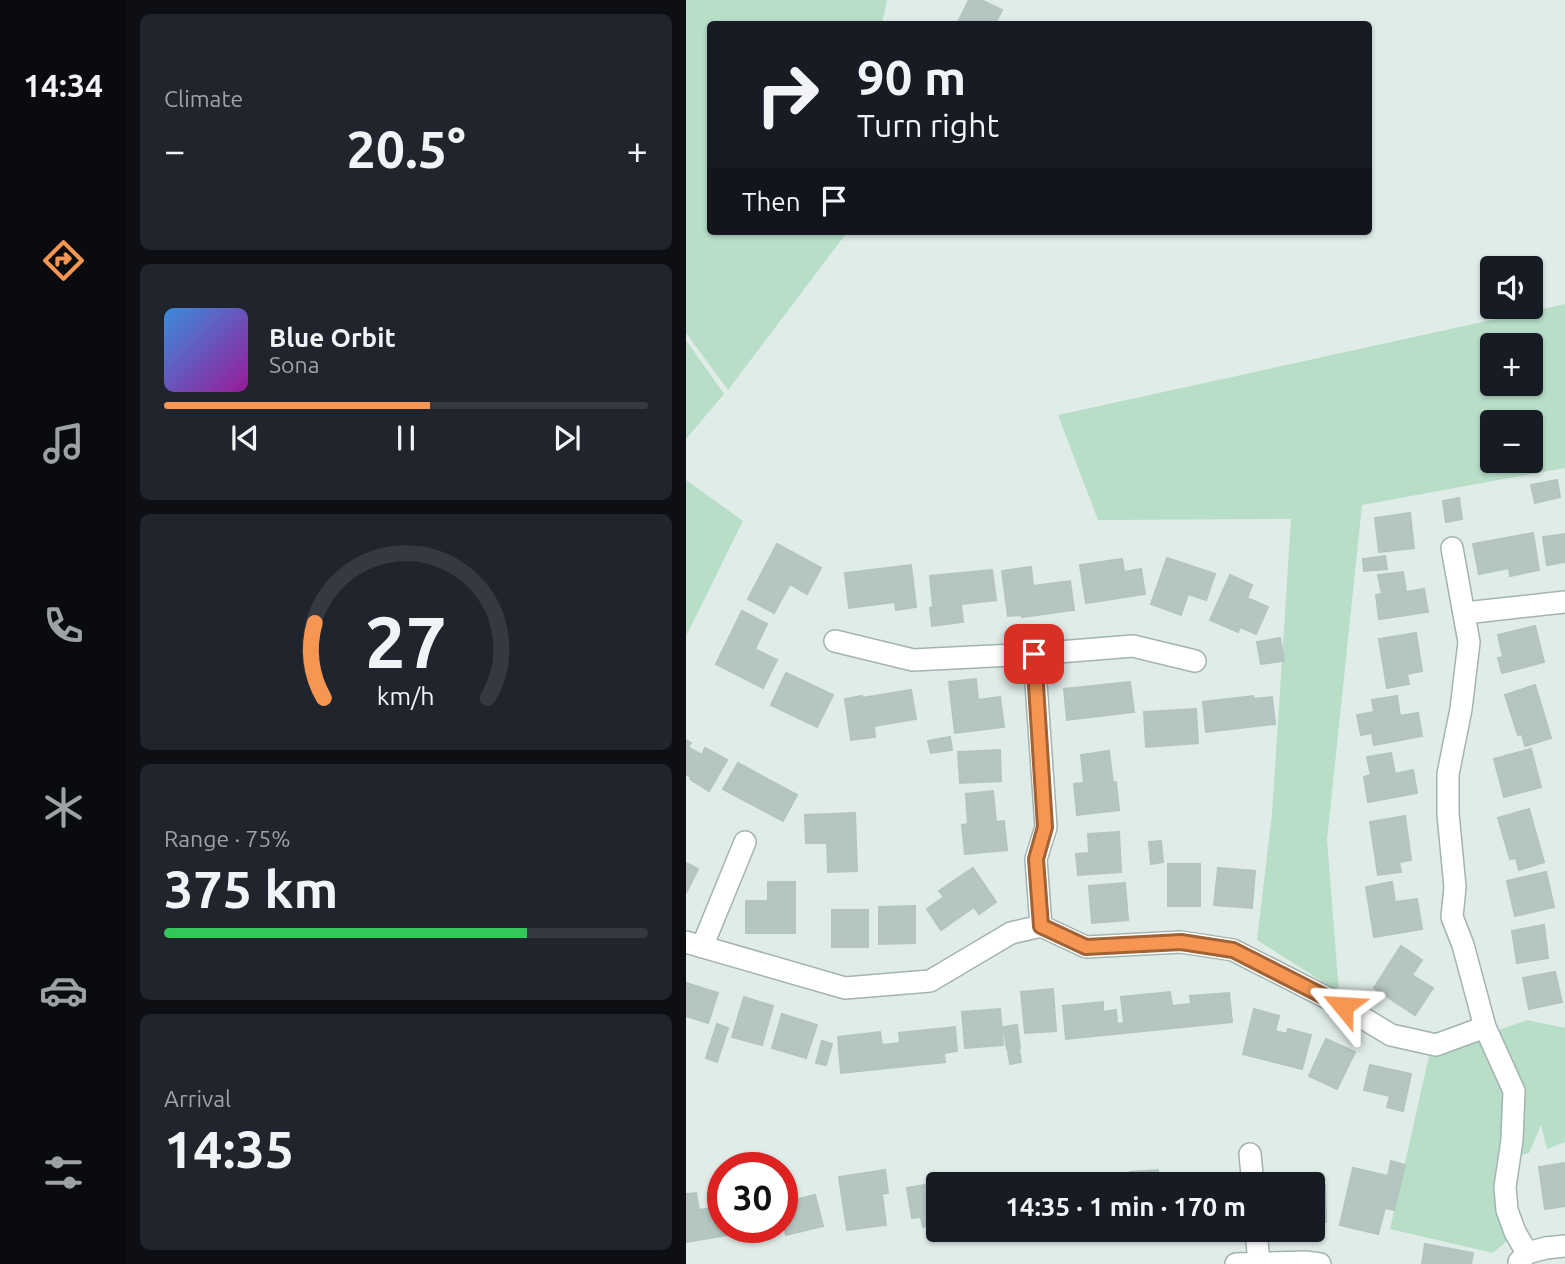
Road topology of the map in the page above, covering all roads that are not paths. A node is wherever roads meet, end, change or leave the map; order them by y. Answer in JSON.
{"nodes":[{"id":1,"x":1452,"y":548,"type":"dead end"},
{"id":2,"x":1565,"y":602,"type":"edge"},
{"id":3,"x":1465,"y":613,"type":"junction"},
{"id":4,"x":835,"y":642,"type":"dead end"},
{"id":5,"x":1034,"y":654,"type":"junction"},
{"id":6,"x":1195,"y":661,"type":"dead end"},
{"id":7,"x":745,"y":842,"type":"dead end"},
{"id":8,"x":1041,"y":926,"type":"junction"},
{"id":9,"x":694,"y":945,"type":"edge"},
{"id":10,"x":1485,"y":1027,"type":"junction"},
{"id":11,"x":1250,"y":1154,"type":"dead end"},
{"id":12,"x":1251,"y":1172,"type":"edge"},
{"id":13,"x":1257,"y":1242,"type":"edge"},
{"id":14,"x":1565,"y":1246,"type":"edge"},
{"id":15,"x":1522,"y":1259,"type":"edge"},
{"id":16,"x":1259,"y":1263,"type":"edge"},
{"id":17,"x":1236,"y":1264,"type":"edge"},
{"id":18,"x":1320,"y":1264,"type":"edge"}],
"edges":[{"from":1,"to":3,"type":"street"},
{"from":2,"to":3,"type":"street"},
{"from":3,"to":10,"type":"street"},
{"from":4,"to":5,"type":"street"},
{"from":5,"to":6,"type":"street"},
{"from":5,"to":8,"type":"street"},
{"from":7,"to":9,"type":"street"},
{"from":8,"to":9,"type":"street"},
{"from":8,"to":10,"type":"street"},
{"from":10,"to":15,"type":"street"},
{"from":11,"to":12,"type":"street"},
{"from":13,"to":16,"type":"street"},
{"from":14,"to":15,"type":"street"},
{"from":16,"to":17,"type":"street"},
{"from":16,"to":18,"type":"street"}]}
